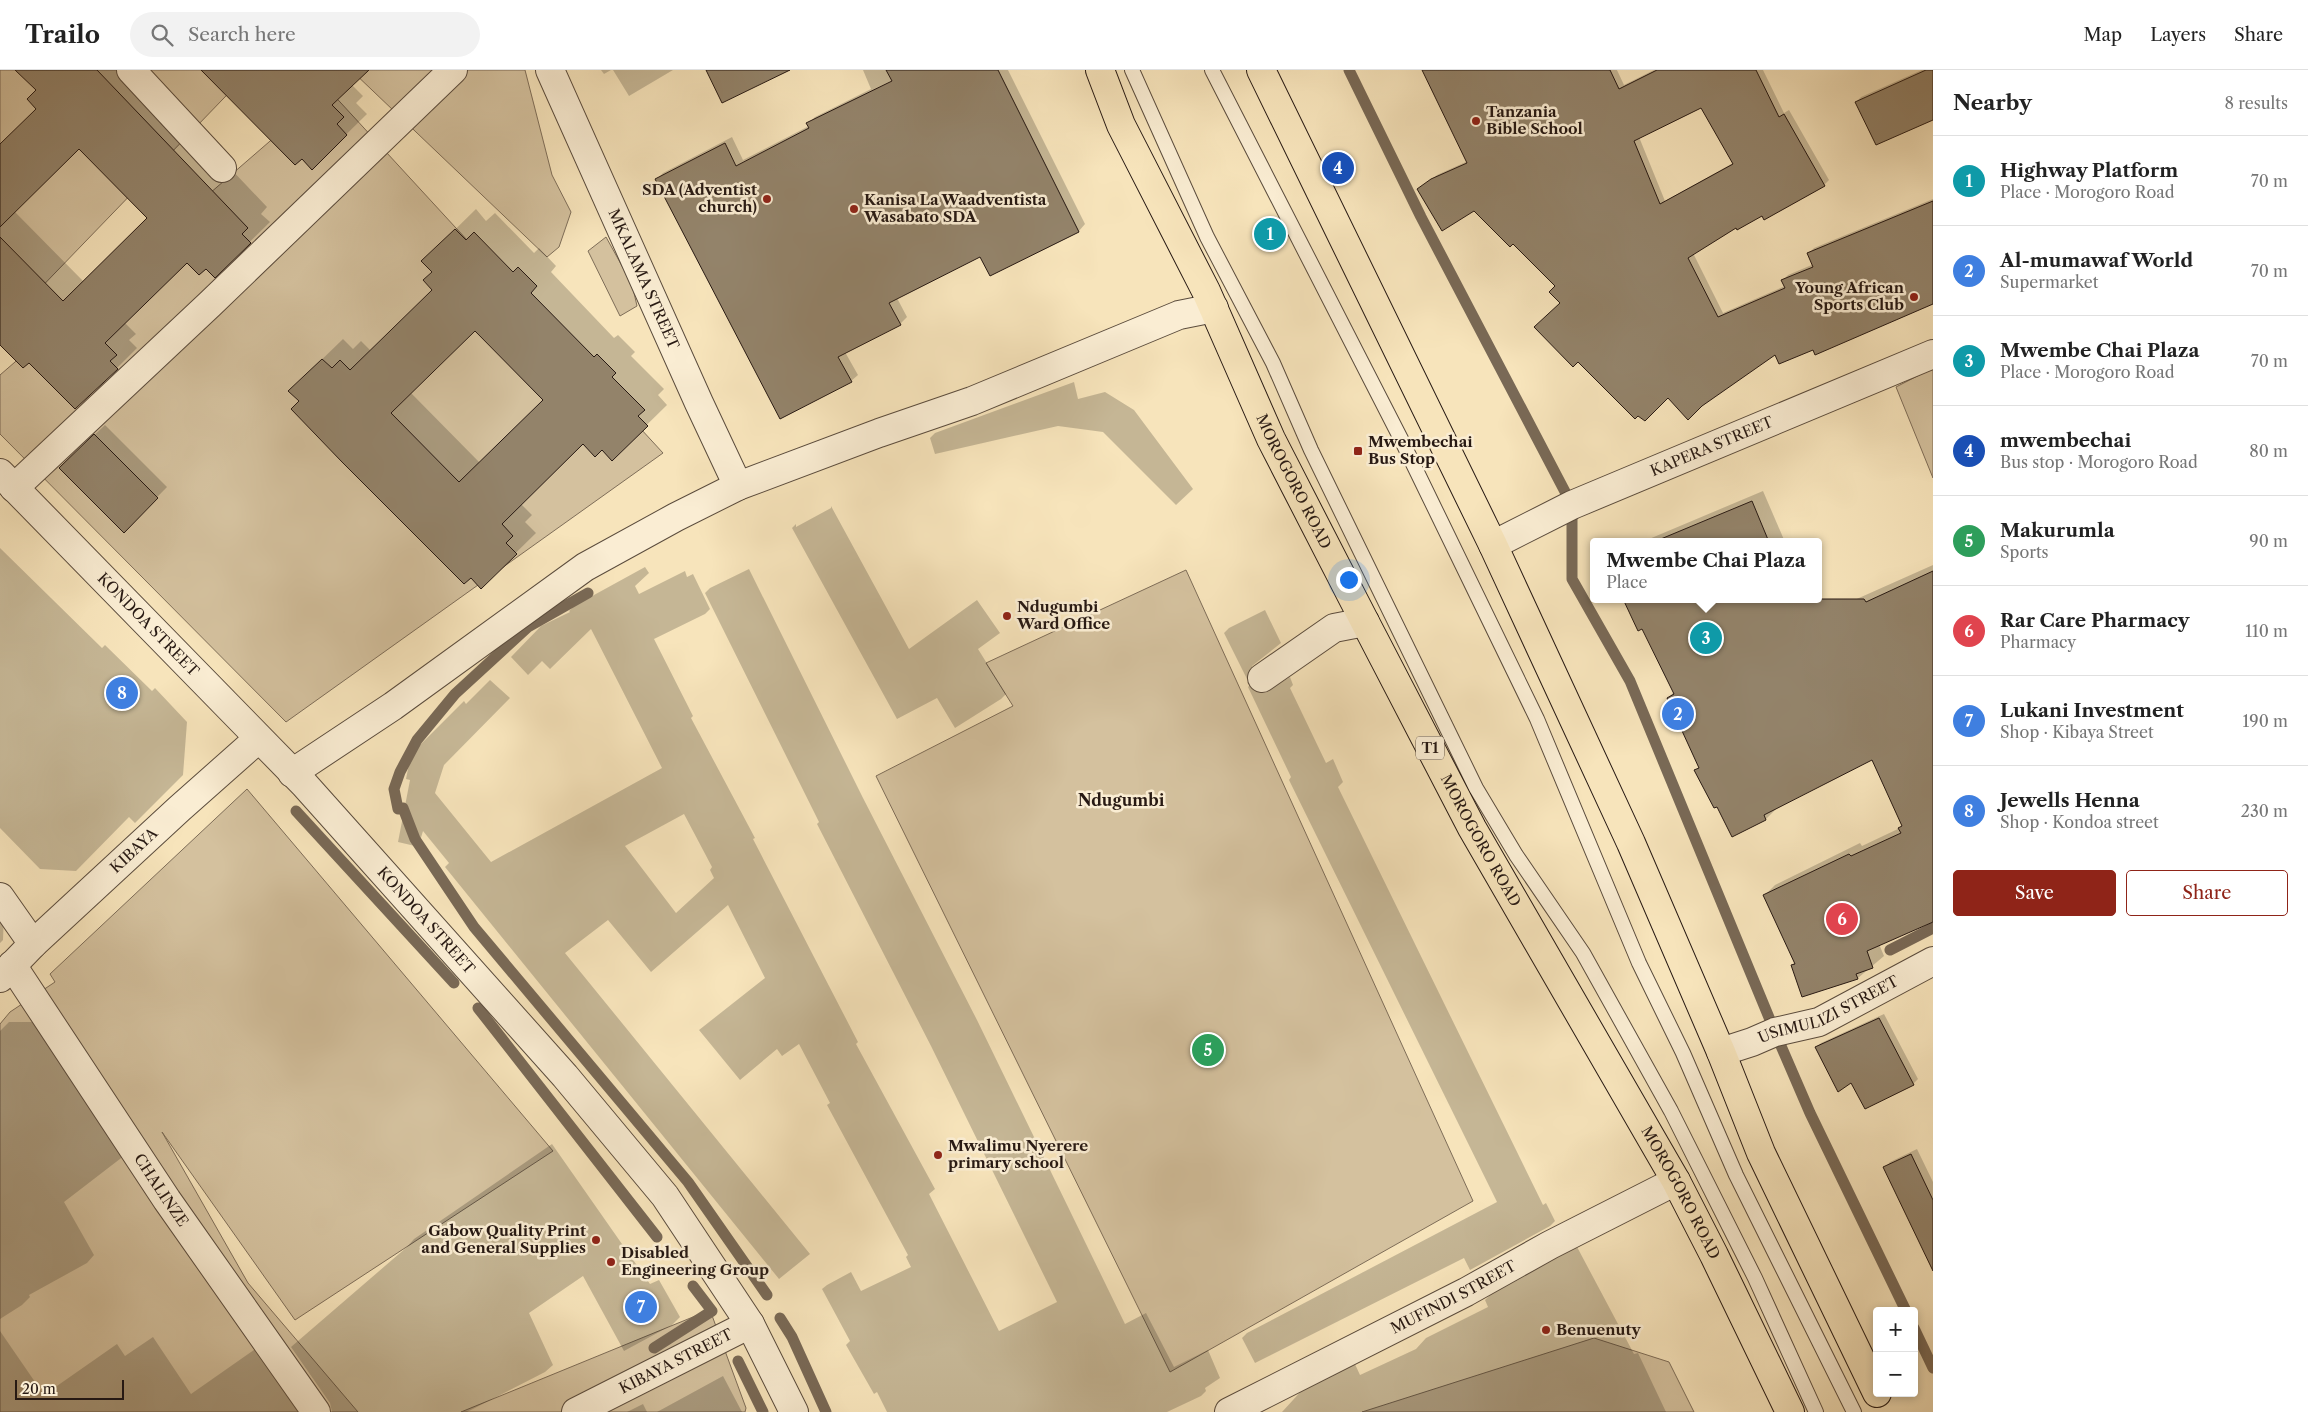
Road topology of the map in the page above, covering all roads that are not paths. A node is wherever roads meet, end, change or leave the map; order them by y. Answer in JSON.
{"nodes":[{"id":1,"x":131,"y":70,"type":"edge"},
{"id":2,"x":453,"y":70,"type":"edge"},
{"id":3,"x":550,"y":70,"type":"edge"},
{"id":4,"x":1100,"y":70,"type":"edge"},
{"id":5,"x":1132,"y":70,"type":"edge"},
{"id":6,"x":1212,"y":70,"type":"edge"},
{"id":7,"x":1261,"y":70,"type":"edge"},
{"id":8,"x":222,"y":168,"type":"dead end"},
{"id":9,"x":1214,"y":308,"type":"junction"},
{"id":10,"x":1933,"y":354,"type":"edge"},
{"id":11,"x":7,"y":481,"type":"edge"},
{"id":12,"x":738,"y":486,"type":"junction"},
{"id":13,"x":1493,"y":545,"type":"junction"},
{"id":14,"x":1365,"y":622,"type":"junction"},
{"id":15,"x":1262,"y":678,"type":"dead end"},
{"id":16,"x":258,"y":740,"type":"junction"},
{"id":17,"x":292,"y":773,"type":"junction"},
{"id":18,"x":0,"y":896,"type":"edge"},
{"id":19,"x":33,"y":944,"type":"junction"},
{"id":20,"x":1933,"y":961,"type":"edge"},
{"id":21,"x":6,"y":972,"type":"edge"},
{"id":22,"x":1721,"y":1052,"type":"junction"},
{"id":23,"x":1676,"y":1181,"type":"junction"},
{"id":24,"x":750,"y":1324,"type":"junction"},
{"id":25,"x":1873,"y":1385,"type":"edge"},
{"id":26,"x":1879,"y":1397,"type":"edge"},
{"id":27,"x":1239,"y":1410,"type":"edge"},
{"id":28,"x":316,"y":1412,"type":"edge"},
{"id":29,"x":576,"y":1412,"type":"edge"},
{"id":30,"x":794,"y":1412,"type":"edge"},
{"id":31,"x":1790,"y":1412,"type":"edge"},
{"id":32,"x":1816,"y":1412,"type":"edge"},
{"id":33,"x":1854,"y":1412,"type":"edge"},
{"id":34,"x":1886,"y":1412,"type":"edge"}],
"edges":[{"from":1,"to":8,"type":"street"},
{"from":2,"to":11,"type":"street"},
{"from":3,"to":12,"type":"street","name":"MKALAMA STREET"},
{"from":4,"to":9,"type":"highway","name":"MOROGORO ROAD","number":"T1"},
{"from":5,"to":32,"type":"lane","name":"MOROGORO ROAD"},
{"from":6,"to":33,"type":"lane"},
{"from":7,"to":13,"type":"highway"},
{"from":9,"to":12,"type":"street"},
{"from":9,"to":14,"type":"highway","name":"MOROGORO ROAD","number":"T1"},
{"from":10,"to":13,"type":"street","name":"KAPERA STREET"},
{"from":11,"to":16,"type":"street","name":"KONDOA STREET"},
{"from":12,"to":17,"type":"street"},
{"from":13,"to":22,"type":"highway"},
{"from":14,"to":15,"type":"street"},
{"from":14,"to":23,"type":"highway","name":"MOROGORO ROAD","number":"T1"},
{"from":16,"to":17,"type":"street","name":"KONDOA STREET"},
{"from":16,"to":19,"type":"street","name":"KIBAYA"},
{"from":17,"to":24,"type":"street","name":"KONDOA STREET"},
{"from":18,"to":19,"type":"street"},
{"from":19,"to":21,"type":"street","name":"KIBAYA"},
{"from":20,"to":22,"type":"street","name":"USIMULIZI STREET"},
{"from":21,"to":28,"type":"street","name":"CHALINZE"},
{"from":22,"to":25,"type":"highway"},
{"from":23,"to":27,"type":"street","name":"MUFINDI STREET"},
{"from":23,"to":31,"type":"highway","name":"MOROGORO ROAD","number":"T1"},
{"from":24,"to":29,"type":"street","name":"KIBAYA STREET"},
{"from":24,"to":30,"type":"street","name":"KONDOA STREET"},
{"from":26,"to":34,"type":"highway"}]}
